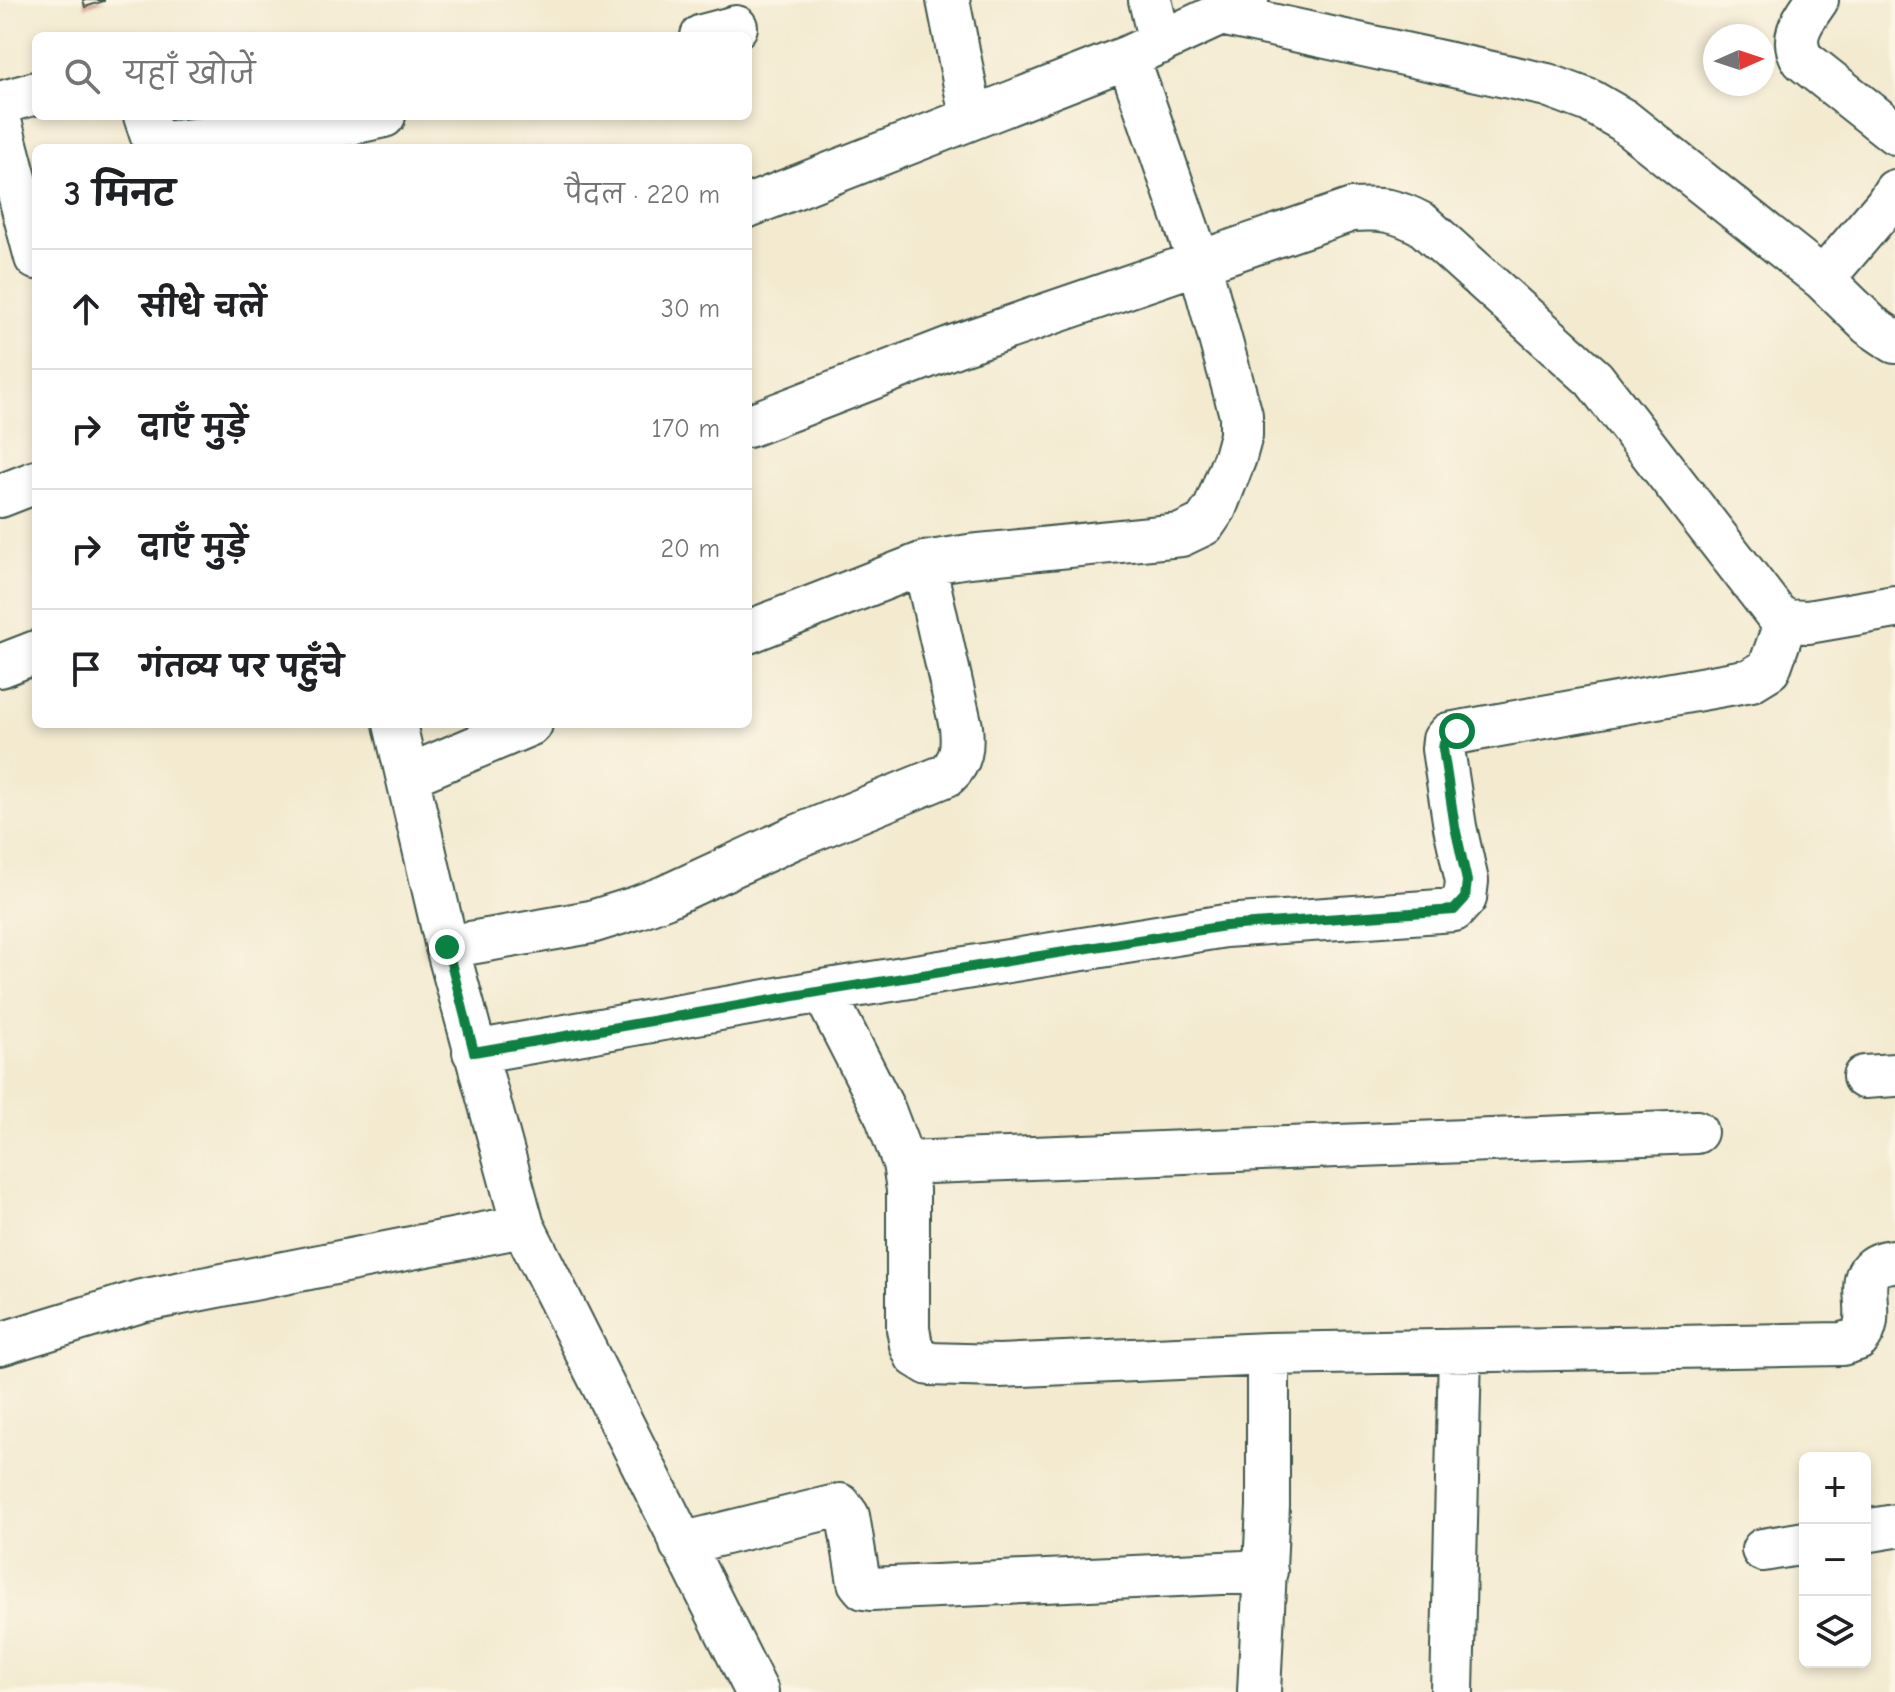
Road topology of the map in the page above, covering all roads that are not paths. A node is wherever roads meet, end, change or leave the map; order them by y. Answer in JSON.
{"nodes":[{"id":1,"x":948,"y":0,"type":"edge"},
{"id":2,"x":1150,"y":0,"type":"edge"},
{"id":3,"x":1817,"y":0,"type":"edge"},
{"id":4,"x":1236,"y":7,"type":"edge"},
{"id":5,"x":1144,"y":50,"type":"junction"},
{"id":6,"x":32,"y":94,"type":"edge"},
{"id":7,"x":0,"y":103,"type":"edge"},
{"id":8,"x":971,"y":116,"type":"junction"},
{"id":9,"x":146,"y":120,"type":"edge"},
{"id":10,"x":366,"y":120,"type":"edge"},
{"id":11,"x":0,"y":121,"type":"edge"},
{"id":12,"x":1895,"y":133,"type":"edge"},
{"id":13,"x":1892,"y":203,"type":"edge"},
{"id":14,"x":752,"y":204,"type":"edge"},
{"id":15,"x":32,"y":243,"type":"edge"},
{"id":16,"x":1199,"y":262,"type":"junction"},
{"id":17,"x":1823,"y":279,"type":"junction"},
{"id":18,"x":1895,"y":342,"type":"edge"},
{"id":19,"x":752,"y":424,"type":"edge"},
{"id":20,"x":32,"y":484,"type":"edge"},
{"id":21,"x":0,"y":496,"type":"edge"},
{"id":22,"x":924,"y":563,"type":"junction"},
{"id":23,"x":1895,"y":607,"type":"edge"},
{"id":24,"x":1786,"y":621,"type":"junction"},
{"id":25,"x":752,"y":630,"type":"edge"},
{"id":26,"x":32,"y":654,"type":"edge"},
{"id":27,"x":0,"y":666,"type":"edge"},
{"id":28,"x":396,"y":728,"type":"edge"},
{"id":29,"x":522,"y":728,"type":"edge"},
{"id":30,"x":408,"y":776,"type":"junction"},
{"id":31,"x":447,"y":947,"type":"junction"},
{"id":32,"x":823,"y":991,"type":"junction"},
{"id":33,"x":474,"y":1052,"type":"junction"},
{"id":34,"x":1696,"y":1132,"type":"dead end"},
{"id":35,"x":904,"y":1163,"type":"junction"},
{"id":36,"x":523,"y":1226,"type":"junction"},
{"id":37,"x":1895,"y":1261,"type":"edge"},
{"id":38,"x":0,"y":1344,"type":"edge"},
{"id":39,"x":1460,"y":1352,"type":"junction"},
{"id":40,"x":1268,"y":1354,"type":"junction"},
{"id":41,"x":1895,"y":1526,"type":"edge"},
{"id":42,"x":1871,"y":1530,"type":"edge"},
{"id":43,"x":681,"y":1544,"type":"junction"},
{"id":44,"x":1799,"y":1544,"type":"edge"},
{"id":45,"x":1763,"y":1550,"type":"dead end"},
{"id":46,"x":1266,"y":1571,"type":"junction"},
{"id":47,"x":757,"y":1692,"type":"edge"},
{"id":48,"x":1259,"y":1692,"type":"edge"},
{"id":49,"x":1452,"y":1692,"type":"edge"}],
"edges":[{"from":1,"to":8,"type":"street"},
{"from":2,"to":5,"type":"street"},
{"from":3,"to":12,"type":"street"},
{"from":4,"to":5,"type":"street"},
{"from":4,"to":17,"type":"street"},
{"from":5,"to":8,"type":"street"},
{"from":5,"to":16,"type":"street"},
{"from":6,"to":7,"type":"street"},
{"from":8,"to":14,"type":"street"},
{"from":9,"to":10,"type":"street"},
{"from":11,"to":15,"type":"street"},
{"from":13,"to":17,"type":"street"},
{"from":16,"to":19,"type":"street"},
{"from":16,"to":22,"type":"street"},
{"from":16,"to":24,"type":"street"},
{"from":17,"to":18,"type":"street"},
{"from":20,"to":21,"type":"street"},
{"from":22,"to":25,"type":"street"},
{"from":22,"to":31,"type":"street"},
{"from":23,"to":24,"type":"street"},
{"from":24,"to":32,"type":"street"},
{"from":26,"to":27,"type":"street"},
{"from":28,"to":30,"type":"street"},
{"from":29,"to":30,"type":"street"},
{"from":30,"to":31,"type":"street"},
{"from":31,"to":33,"type":"street"},
{"from":32,"to":33,"type":"street"},
{"from":32,"to":35,"type":"street"},
{"from":33,"to":36,"type":"street"},
{"from":34,"to":35,"type":"street"},
{"from":35,"to":40,"type":"street"},
{"from":36,"to":38,"type":"street"},
{"from":36,"to":43,"type":"street"},
{"from":37,"to":39,"type":"street"},
{"from":39,"to":40,"type":"street"},
{"from":39,"to":49,"type":"street"},
{"from":40,"to":46,"type":"street"},
{"from":41,"to":42,"type":"street"},
{"from":43,"to":46,"type":"street"},
{"from":43,"to":47,"type":"street"},
{"from":44,"to":45,"type":"street"},
{"from":46,"to":48,"type":"street"}]}
